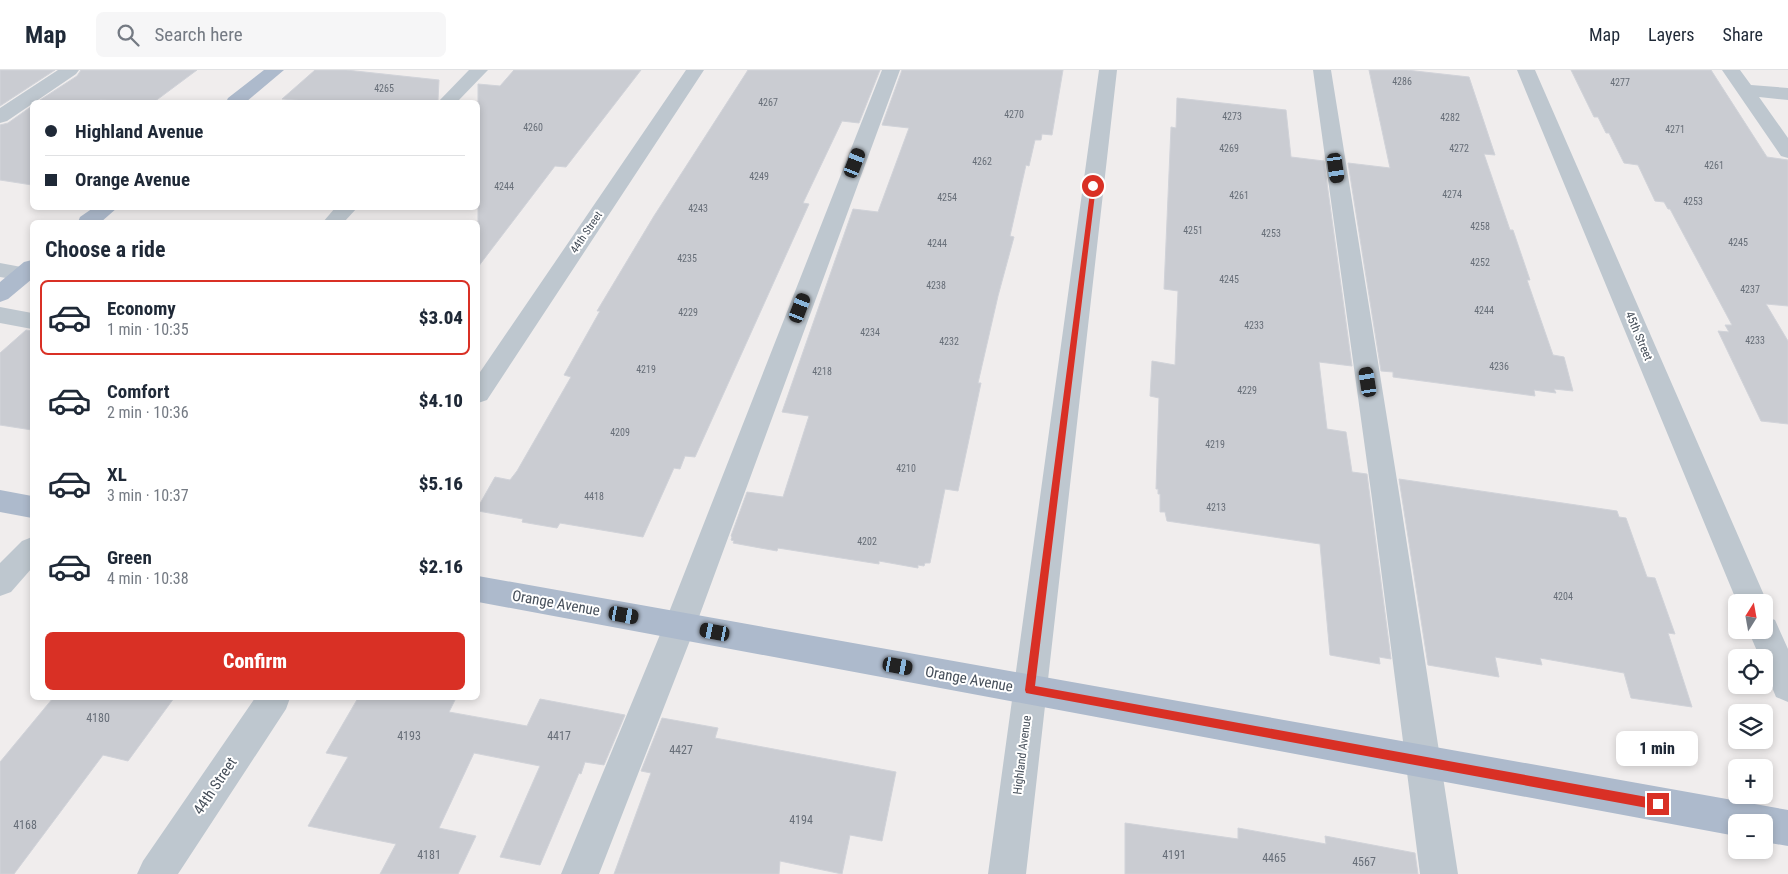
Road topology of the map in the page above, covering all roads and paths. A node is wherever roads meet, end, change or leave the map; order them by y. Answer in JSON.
{"nodes":[{"id":1,"x":70,"y":70,"type":"edge"},
{"id":2,"x":275,"y":70,"type":"edge"},
{"id":3,"x":479,"y":70,"type":"edge"},
{"id":4,"x":693,"y":70,"type":"edge"},
{"id":5,"x":891,"y":70,"type":"edge"},
{"id":6,"x":1108,"y":70,"type":"edge"},
{"id":7,"x":1322,"y":70,"type":"edge"},
{"id":8,"x":1526,"y":70,"type":"edge"},
{"id":9,"x":1731,"y":70,"type":"edge"},
{"id":10,"x":1745,"y":90,"type":"junction"},
{"id":11,"x":1788,"y":94,"type":"edge"},
{"id":12,"x":238,"y":100,"type":"edge"},
{"id":13,"x":449,"y":100,"type":"edge"},
{"id":14,"x":0,"y":117,"type":"edge"},
{"id":15,"x":1788,"y":152,"type":"edge"},
{"id":16,"x":103,"y":210,"type":"edge"},
{"id":17,"x":344,"y":210,"type":"edge"},
{"id":18,"x":91,"y":220,"type":"edge"},
{"id":19,"x":335,"y":220,"type":"edge"},
{"id":20,"x":0,"y":270,"type":"edge"},
{"id":21,"x":29,"y":270,"type":"edge"},
{"id":22,"x":0,"y":294,"type":"edge"},
{"id":23,"x":0,"y":315,"type":"edge"},
{"id":24,"x":30,"y":321,"type":"edge"},
{"id":25,"x":480,"y":391,"type":"edge"},
{"id":26,"x":0,"y":501,"type":"edge"},
{"id":27,"x":30,"y":507,"type":"edge"},
{"id":28,"x":30,"y":551,"type":"edge"},
{"id":29,"x":0,"y":582,"type":"edge"},
{"id":30,"x":480,"y":589,"type":"edge"},
{"id":31,"x":1749,"y":594,"type":"edge"},
{"id":32,"x":680,"y":626,"type":"junction"},
{"id":33,"x":1768,"y":639,"type":"edge"},
{"id":34,"x":1788,"y":687,"type":"edge"},
{"id":35,"x":1029,"y":690,"type":"junction"},
{"id":36,"x":273,"y":700,"type":"edge"},
{"id":37,"x":1422,"y":761,"type":"junction"},
{"id":38,"x":1728,"y":817,"type":"edge"},
{"id":39,"x":1773,"y":826,"type":"edge"},
{"id":40,"x":1788,"y":828,"type":"edge"},
{"id":41,"x":156,"y":874,"type":"edge"},
{"id":42,"x":580,"y":874,"type":"edge"},
{"id":43,"x":1007,"y":874,"type":"edge"},
{"id":44,"x":1439,"y":874,"type":"edge"}],
"edges":[{"from":1,"to":14,"type":"street"},
{"from":2,"to":12,"type":"main road"},
{"from":3,"to":13,"type":"street"},
{"from":4,"to":25,"type":"street","name":"44th Street"},
{"from":5,"to":32,"type":"street"},
{"from":6,"to":35,"type":"street","name":"Highland Avenue"},
{"from":7,"to":37,"type":"street"},
{"from":8,"to":31,"type":"street","name":"45th Street"},
{"from":9,"to":10,"type":"street"},
{"from":10,"to":11,"type":"street"},
{"from":10,"to":15,"type":"street"},
{"from":16,"to":18,"type":"main road"},
{"from":17,"to":19,"type":"street"},
{"from":20,"to":21,"type":"street"},
{"from":21,"to":22,"type":"main road"},
{"from":23,"to":24,"type":"street"},
{"from":26,"to":27,"type":"main road"},
{"from":28,"to":29,"type":"street"},
{"from":30,"to":32,"type":"main road","name":"Orange Avenue"},
{"from":32,"to":35,"type":"main road","name":"Orange Avenue"},
{"from":32,"to":42,"type":"street"},
{"from":33,"to":34,"type":"street"},
{"from":35,"to":37,"type":"main road","name":"Orange Avenue"},
{"from":35,"to":43,"type":"street","name":"Highland Avenue"},
{"from":36,"to":41,"type":"street","name":"44th Street"},
{"from":37,"to":38,"type":"main road","name":"Orange Avenue"},
{"from":37,"to":44,"type":"street"},
{"from":39,"to":40,"type":"main road"}]}
